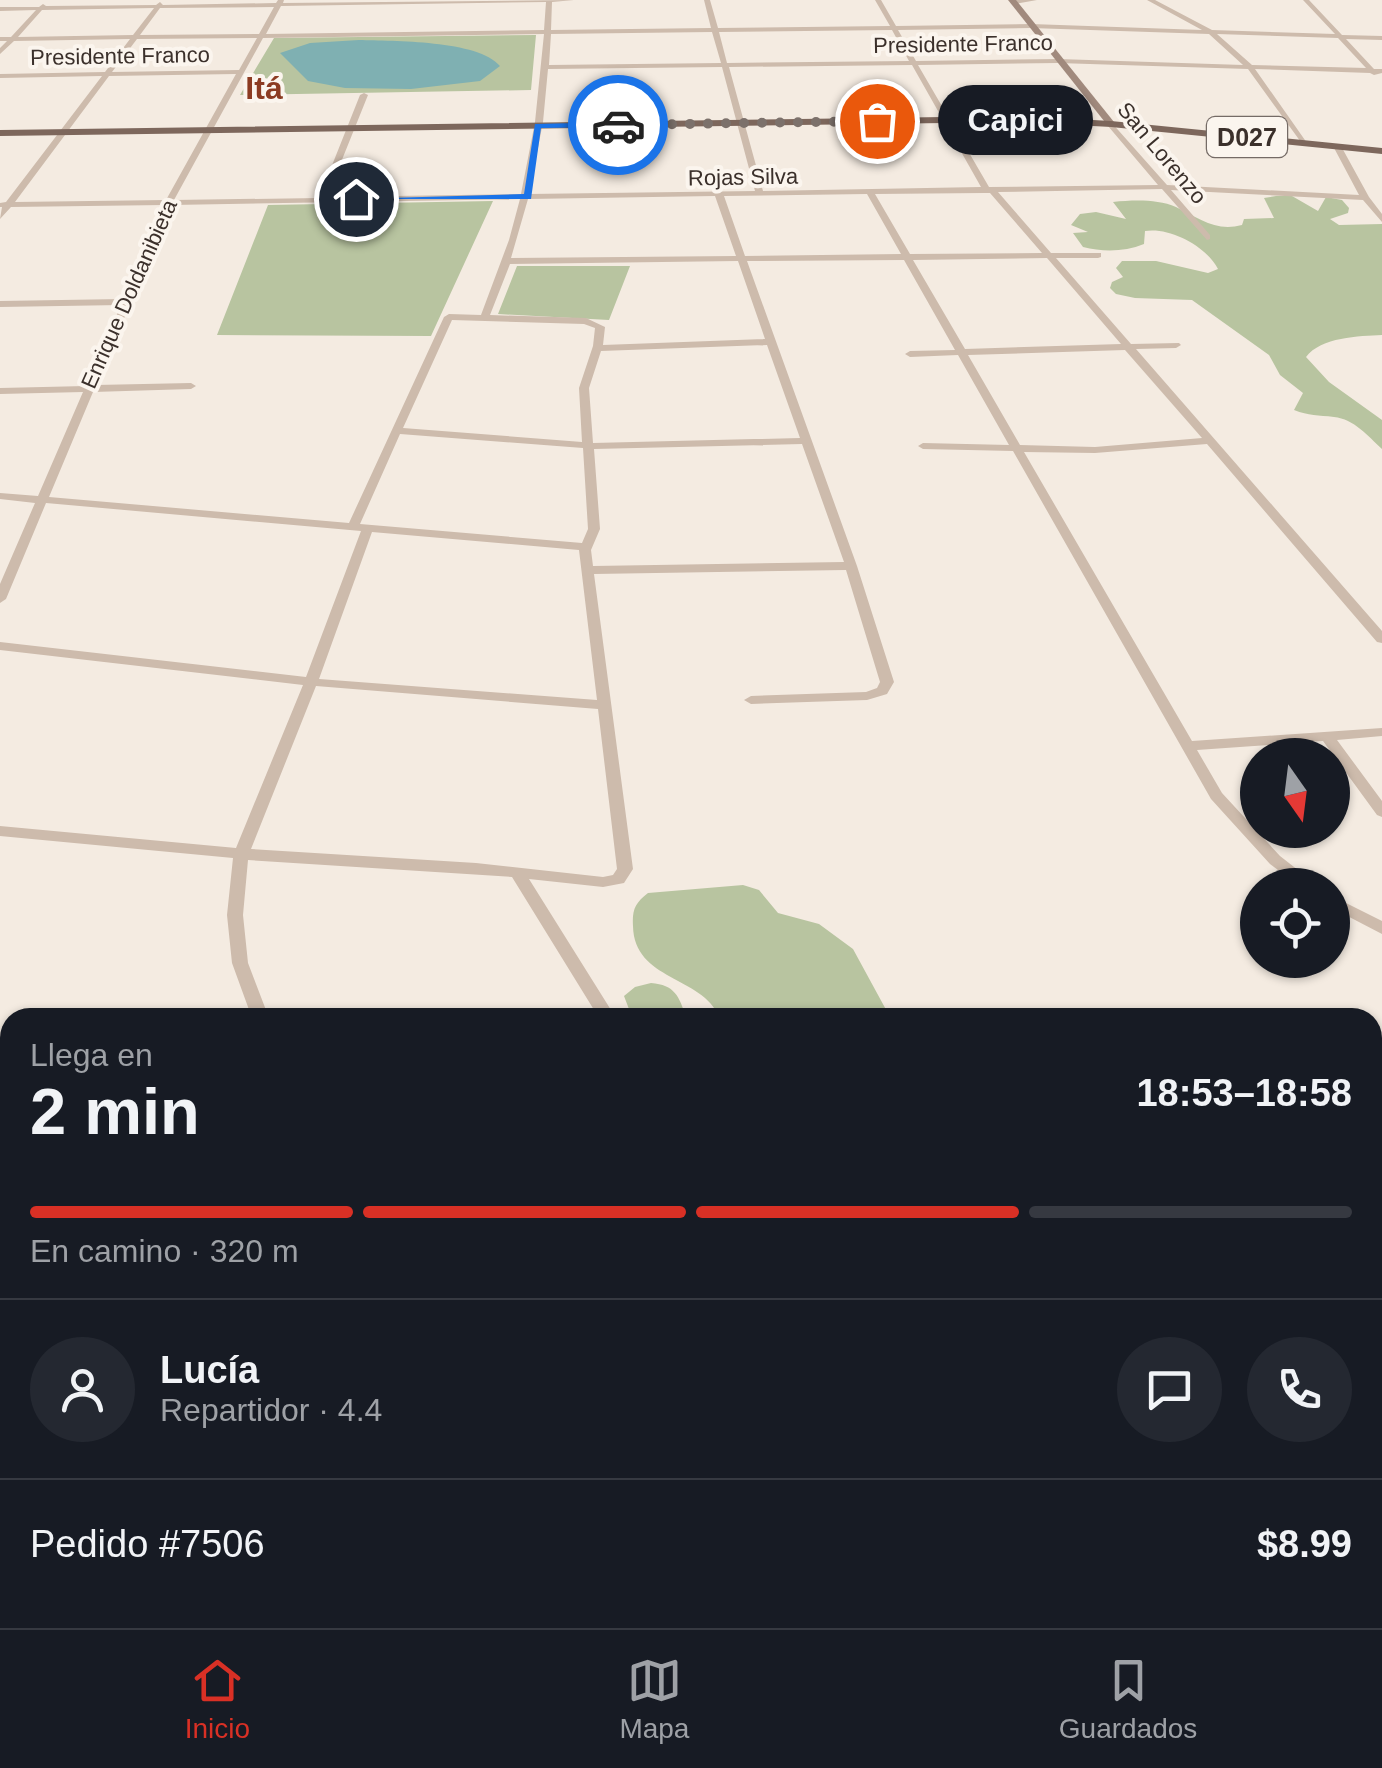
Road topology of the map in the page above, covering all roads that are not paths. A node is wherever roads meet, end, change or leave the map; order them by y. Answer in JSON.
{"nodes":[{"id":1,"x":49,"y":0,"type":"edge"},
{"id":2,"x":549,"y":0,"type":"edge"},
{"id":3,"x":572,"y":0,"type":"edge"},
{"id":4,"x":708,"y":0,"type":"edge"},
{"id":5,"x":878,"y":0,"type":"edge"},
{"id":6,"x":1034,"y":0,"type":"edge"},
{"id":7,"x":1150,"y":0,"type":"edge"},
{"id":8,"x":1306,"y":0,"type":"edge"},
{"id":9,"x":1013,"y":1,"type":"edge"},
{"id":10,"x":280,"y":2,"type":"edge"},
{"id":11,"x":390,"y":2,"type":"edge"},
{"id":12,"x":160,"y":3,"type":"edge"},
{"id":13,"x":0,"y":8,"type":"edge"},
{"id":14,"x":41,"y":8,"type":"junction"},
{"id":15,"x":1031,"y":26,"type":"junction"},
{"id":16,"x":894,"y":28,"type":"junction"},
{"id":17,"x":715,"y":30,"type":"junction"},
{"id":18,"x":1209,"y":32,"type":"junction"},
{"id":19,"x":548,"y":33,"type":"junction"},
{"id":20,"x":380,"y":35,"type":"junction"},
{"id":21,"x":261,"y":36,"type":"junction"},
{"id":22,"x":1338,"y":37,"type":"junction"},
{"id":23,"x":136,"y":38,"type":"junction"},
{"id":24,"x":1382,"y":38,"type":"edge"},
{"id":25,"x":0,"y":39,"type":"edge"},
{"id":26,"x":12,"y":39,"type":"junction"},
{"id":27,"x":0,"y":52,"type":"edge"},
{"id":28,"x":1058,"y":60,"type":"junction"},
{"id":29,"x":914,"y":62,"type":"junction"},
{"id":30,"x":726,"y":65,"type":"junction"},
{"id":31,"x":544,"y":67,"type":"junction"},
{"id":32,"x":1251,"y":68,"type":"junction"},
{"id":33,"x":1352,"y":70,"type":"junction"},
{"id":34,"x":1369,"y":71,"type":"junction"},
{"id":35,"x":240,"y":72,"type":"junction"},
{"id":36,"x":110,"y":74,"type":"junction"},
{"id":37,"x":0,"y":76,"type":"edge"},
{"id":38,"x":1382,"y":77,"type":"edge"},
{"id":39,"x":364,"y":95,"type":"dead end"},
{"id":40,"x":947,"y":120,"type":"junction"},
{"id":41,"x":738,"y":123,"type":"junction"},
{"id":42,"x":1111,"y":124,"type":"junction"},
{"id":43,"x":538,"y":126,"type":"junction"},
{"id":44,"x":350,"y":129,"type":"junction"},
{"id":45,"x":208,"y":131,"type":"junction"},
{"id":46,"x":66,"y":132,"type":"junction"},
{"id":47,"x":0,"y":133,"type":"edge"},
{"id":48,"x":1304,"y":143,"type":"junction"},
{"id":49,"x":1337,"y":146,"type":"junction"},
{"id":50,"x":1382,"y":150,"type":"edge"},
{"id":51,"x":1164,"y":187,"type":"junction"},
{"id":52,"x":990,"y":191,"type":"junction"},
{"id":53,"x":870,"y":193,"type":"junction"},
{"id":54,"x":719,"y":195,"type":"junction"},
{"id":55,"x":760,"y":195,"type":"junction"},
{"id":56,"x":528,"y":197,"type":"junction"},
{"id":57,"x":1365,"y":198,"type":"junction"},
{"id":58,"x":322,"y":200,"type":"junction"},
{"id":59,"x":169,"y":202,"type":"junction"},
{"id":60,"x":4,"y":205,"type":"edge"},
{"id":61,"x":0,"y":216,"type":"edge"},
{"id":62,"x":1382,"y":219,"type":"edge"},
{"id":63,"x":1207,"y":237,"type":"dead end"},
{"id":64,"x":1098,"y":254,"type":"dead end"},
{"id":65,"x":1049,"y":256,"type":"junction"},
{"id":66,"x":909,"y":260,"type":"junction"},
{"id":67,"x":509,"y":262,"type":"junction"},
{"id":68,"x":742,"y":262,"type":"junction"},
{"id":69,"x":126,"y":302,"type":"junction"},
{"id":70,"x":0,"y":304,"type":"edge"},
{"id":71,"x":486,"y":317,"type":"junction"},
{"id":72,"x":771,"y":342,"type":"junction"},
{"id":73,"x":1176,"y":346,"type":"dead end"},
{"id":74,"x":1128,"y":347,"type":"junction"},
{"id":75,"x":597,"y":348,"type":"junction"},
{"id":76,"x":962,"y":352,"type":"junction"},
{"id":77,"x":910,"y":354,"type":"dead end"},
{"id":78,"x":192,"y":386,"type":"dead end"},
{"id":79,"x":87,"y":389,"type":"junction"},
{"id":80,"x":0,"y":391,"type":"edge"},
{"id":81,"x":397,"y":431,"type":"junction"},
{"id":82,"x":806,"y":441,"type":"junction"},
{"id":83,"x":1210,"y":441,"type":"junction"},
{"id":84,"x":588,"y":445,"type":"junction"},
{"id":85,"x":922,"y":446,"type":"dead end"},
{"id":86,"x":1017,"y":448,"type":"junction"},
{"id":87,"x":0,"y":496,"type":"edge"},
{"id":88,"x":43,"y":498,"type":"junction"},
{"id":89,"x":359,"y":529,"type":"junction"},
{"id":90,"x":586,"y":547,"type":"junction"},
{"id":91,"x":851,"y":566,"type":"junction"},
{"id":92,"x":588,"y":570,"type":"junction"},
{"id":93,"x":0,"y":599,"type":"edge"},
{"id":94,"x":1382,"y":639,"type":"edge"},
{"id":95,"x":0,"y":646,"type":"edge"},
{"id":96,"x":311,"y":682,"type":"junction"},
{"id":97,"x":751,"y":700,"type":"dead end"},
{"id":98,"x":603,"y":705,"type":"junction"},
{"id":99,"x":1382,"y":732,"type":"edge"},
{"id":100,"x":1327,"y":736,"type":"junction"},
{"id":101,"x":1188,"y":746,"type":"junction"},
{"id":102,"x":1382,"y":812,"type":"edge"},
{"id":103,"x":0,"y":831,"type":"edge"},
{"id":104,"x":240,"y":854,"type":"junction"},
{"id":105,"x":1286,"y":868,"type":"edge"},
{"id":106,"x":517,"y":872,"type":"junction"},
{"id":107,"x":1350,"y":911,"type":"edge"},
{"id":108,"x":1382,"y":928,"type":"edge"},
{"id":109,"x":257,"y":1008,"type":"edge"},
{"id":110,"x":602,"y":1008,"type":"edge"}],
"edges":[{"from":1,"to":14,"type":"street"},
{"from":2,"to":3,"type":"street"},
{"from":2,"to":11,"type":"street"},
{"from":2,"to":19,"type":"street"},
{"from":4,"to":17,"type":"street"},
{"from":5,"to":16,"type":"street"},
{"from":6,"to":9,"type":"street"},
{"from":7,"to":18,"type":"street"},
{"from":8,"to":22,"type":"street"},
{"from":9,"to":15,"type":"street","name":"San Lorenzo"},
{"from":10,"to":11,"type":"street"},
{"from":10,"to":12,"type":"street"},
{"from":10,"to":21,"type":"street","name":"Enrique Doldanibieta"},
{"from":11,"to":20,"type":"street"},
{"from":12,"to":14,"type":"street"},
{"from":12,"to":23,"type":"street"},
{"from":13,"to":14,"type":"street"},
{"from":14,"to":26,"type":"street"},
{"from":15,"to":16,"type":"street"},
{"from":15,"to":18,"type":"street"},
{"from":15,"to":28,"type":"street","name":"San Lorenzo"},
{"from":16,"to":17,"type":"street"},
{"from":16,"to":29,"type":"street"},
{"from":17,"to":19,"type":"street"},
{"from":17,"to":30,"type":"street"},
{"from":18,"to":22,"type":"street"},
{"from":18,"to":32,"type":"street"},
{"from":19,"to":20,"type":"street"},
{"from":19,"to":31,"type":"street"},
{"from":20,"to":21,"type":"street"},
{"from":21,"to":23,"type":"street"},
{"from":21,"to":35,"type":"street","name":"Enrique Doldanibieta"},
{"from":22,"to":24,"type":"street"},
{"from":22,"to":34,"type":"street"},
{"from":23,"to":26,"type":"street"},
{"from":23,"to":36,"type":"street"},
{"from":25,"to":26,"type":"street"},
{"from":26,"to":27,"type":"street"},
{"from":28,"to":29,"type":"street","name":"Presidente Franco"},
{"from":28,"to":32,"type":"street","name":"Presidente Franco"},
{"from":28,"to":42,"type":"street","name":"San Lorenzo"},
{"from":29,"to":30,"type":"street","name":"Presidente Franco"},
{"from":29,"to":40,"type":"street"},
{"from":30,"to":31,"type":"street","name":"Presidente Franco"},
{"from":30,"to":41,"type":"street"},
{"from":31,"to":43,"type":"street"},
{"from":32,"to":33,"type":"street","name":"Presidente Franco"},
{"from":32,"to":48,"type":"street"},
{"from":33,"to":34,"type":"street","name":"Presidente Franco"},
{"from":33,"to":38,"type":"street"},
{"from":34,"to":38,"type":"street"},
{"from":35,"to":36,"type":"street","name":"Presidente Franco"},
{"from":35,"to":45,"type":"street","name":"Enrique Doldanibieta"},
{"from":36,"to":37,"type":"street","name":"Presidente Franco"},
{"from":36,"to":46,"type":"street"},
{"from":39,"to":44,"type":"street"},
{"from":40,"to":41,"type":"main road","number":"D027"},
{"from":40,"to":42,"type":"main road","number":"D027"},
{"from":40,"to":52,"type":"street"},
{"from":41,"to":43,"type":"main road","number":"D027"},
{"from":41,"to":55,"type":"street"},
{"from":42,"to":48,"type":"main road","number":"D027"},
{"from":42,"to":51,"type":"street","name":"San Lorenzo"},
{"from":43,"to":44,"type":"main road","number":"D027"},
{"from":43,"to":56,"type":"street"},
{"from":44,"to":45,"type":"main road","number":"D027"},
{"from":44,"to":58,"type":"street"},
{"from":45,"to":46,"type":"main road","number":"D027"},
{"from":45,"to":59,"type":"street","name":"Enrique Doldanibieta"},
{"from":46,"to":47,"type":"main road","number":"D027"},
{"from":46,"to":60,"type":"street"},
{"from":48,"to":49,"type":"main road","number":"D027"},
{"from":49,"to":50,"type":"main road","number":"D027"},
{"from":49,"to":57,"type":"street"},
{"from":51,"to":52,"type":"street","name":"Rojas Silva"},
{"from":51,"to":57,"type":"street","name":"Rojas Silva"},
{"from":51,"to":63,"type":"street","name":"San Lorenzo"},
{"from":52,"to":53,"type":"street","name":"Rojas Silva"},
{"from":52,"to":65,"type":"street"},
{"from":53,"to":55,"type":"street","name":"Rojas Silva"},
{"from":53,"to":66,"type":"street"},
{"from":54,"to":55,"type":"street","name":"Rojas Silva"},
{"from":54,"to":56,"type":"street","name":"Rojas Silva"},
{"from":54,"to":68,"type":"street"},
{"from":56,"to":58,"type":"street","name":"Rojas Silva"},
{"from":56,"to":67,"type":"street"},
{"from":57,"to":62,"type":"street"},
{"from":58,"to":59,"type":"street","name":"Rojas Silva"},
{"from":59,"to":60,"type":"street","name":"Rojas Silva"},
{"from":59,"to":69,"type":"street","name":"Enrique Doldanibieta"},
{"from":60,"to":61,"type":"street"},
{"from":64,"to":65,"type":"street"},
{"from":65,"to":66,"type":"street"},
{"from":65,"to":74,"type":"street"},
{"from":66,"to":68,"type":"street"},
{"from":66,"to":76,"type":"street"},
{"from":67,"to":68,"type":"street"},
{"from":67,"to":71,"type":"street"},
{"from":68,"to":72,"type":"street"},
{"from":69,"to":70,"type":"street"},
{"from":69,"to":79,"type":"street","name":"Enrique Doldanibieta"},
{"from":71,"to":75,"type":"street"},
{"from":71,"to":81,"type":"street"},
{"from":72,"to":75,"type":"street"},
{"from":72,"to":82,"type":"street"},
{"from":73,"to":74,"type":"street"},
{"from":74,"to":76,"type":"street"},
{"from":74,"to":83,"type":"street"},
{"from":75,"to":84,"type":"street"},
{"from":76,"to":77,"type":"street"},
{"from":76,"to":86,"type":"street"},
{"from":78,"to":79,"type":"street"},
{"from":79,"to":80,"type":"street"},
{"from":79,"to":88,"type":"street","name":"Enrique Doldanibieta"},
{"from":81,"to":84,"type":"street"},
{"from":81,"to":89,"type":"street"},
{"from":82,"to":84,"type":"street"},
{"from":82,"to":91,"type":"street"},
{"from":83,"to":86,"type":"street"},
{"from":83,"to":94,"type":"street"},
{"from":84,"to":90,"type":"street"},
{"from":85,"to":86,"type":"street"},
{"from":86,"to":101,"type":"street"},
{"from":87,"to":88,"type":"street"},
{"from":88,"to":89,"type":"street"},
{"from":88,"to":93,"type":"street","name":"Enrique Doldanibieta"},
{"from":89,"to":90,"type":"street"},
{"from":89,"to":96,"type":"street"},
{"from":90,"to":92,"type":"street"},
{"from":91,"to":92,"type":"street"},
{"from":91,"to":97,"type":"street"},
{"from":92,"to":98,"type":"street"},
{"from":95,"to":96,"type":"street"},
{"from":96,"to":98,"type":"street"},
{"from":96,"to":104,"type":"street"},
{"from":98,"to":106,"type":"street"},
{"from":99,"to":100,"type":"street"},
{"from":100,"to":101,"type":"street"},
{"from":100,"to":102,"type":"street"},
{"from":101,"to":105,"type":"street"},
{"from":103,"to":104,"type":"street"},
{"from":104,"to":106,"type":"street"},
{"from":104,"to":109,"type":"street"},
{"from":106,"to":110,"type":"street"},
{"from":107,"to":108,"type":"street"}]}
